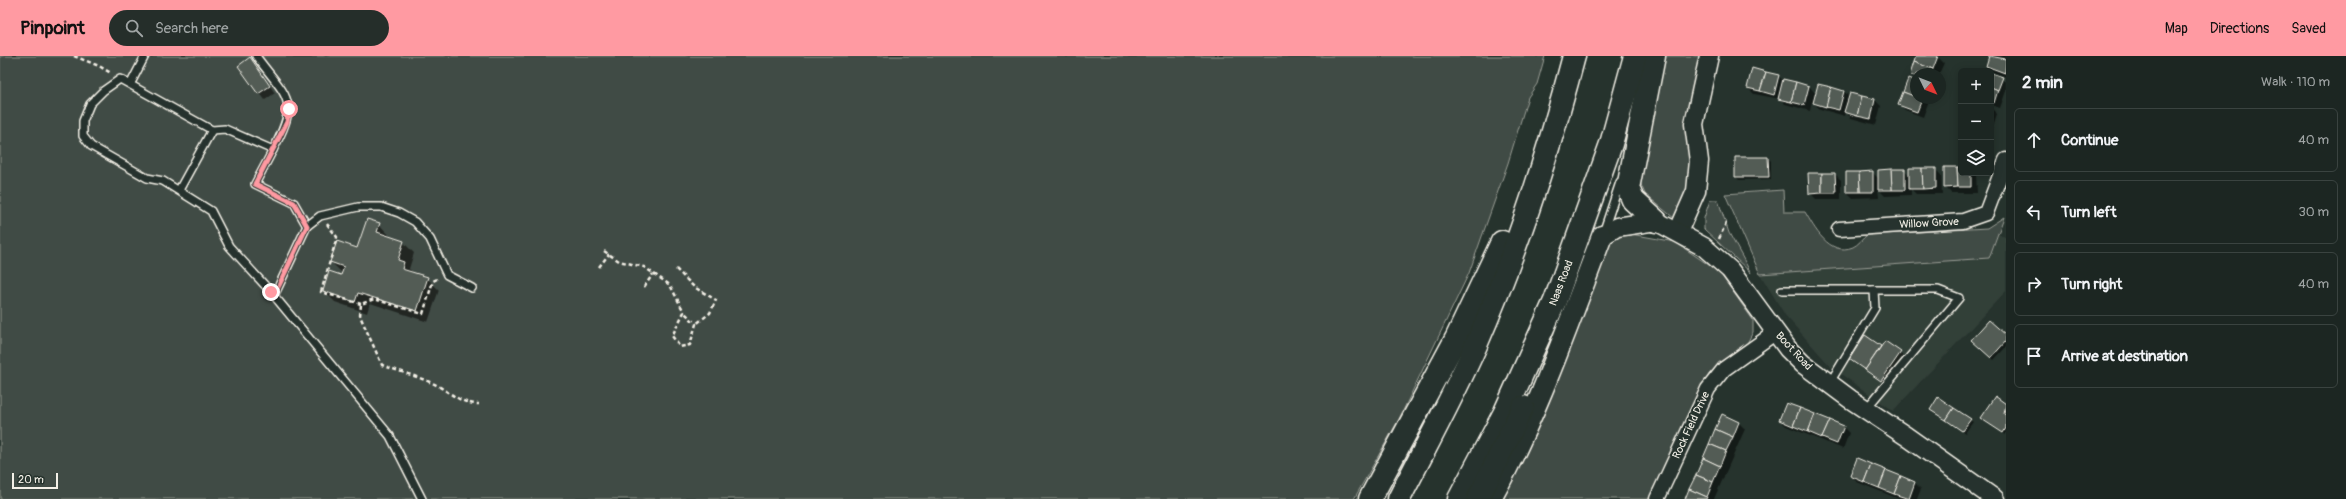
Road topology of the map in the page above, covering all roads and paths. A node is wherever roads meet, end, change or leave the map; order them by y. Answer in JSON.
{"nodes":[{"id":1,"x":74,"y":56,"type":"edge"},
{"id":2,"x":145,"y":56,"type":"edge"},
{"id":3,"x":256,"y":56,"type":"edge"},
{"id":4,"x":1574,"y":56,"type":"edge"},
{"id":5,"x":1635,"y":56,"type":"edge"},
{"id":6,"x":1654,"y":56,"type":"edge"},
{"id":7,"x":1710,"y":56,"type":"edge"},
{"id":8,"x":120,"y":79,"type":"junction"},
{"id":9,"x":131,"y":84,"type":"junction"},
{"id":10,"x":1649,"y":84,"type":"junction"},
{"id":11,"x":212,"y":130,"type":"junction"},
{"id":12,"x":1549,"y":149,"type":"junction"},
{"id":13,"x":273,"y":150,"type":"junction"},
{"id":14,"x":1608,"y":154,"type":"junction"},
{"id":15,"x":2006,"y":160,"type":"edge"},
{"id":16,"x":180,"y":190,"type":"junction"},
{"id":17,"x":320,"y":216,"type":"junction"},
{"id":18,"x":1656,"y":222,"type":"junction"},
{"id":19,"x":1726,"y":223,"type":"dead end"},
{"id":20,"x":307,"y":226,"type":"junction"},
{"id":21,"x":1839,"y":229,"type":"dead end"},
{"id":22,"x":1678,"y":232,"type":"junction"},
{"id":23,"x":1602,"y":236,"type":"junction"},
{"id":24,"x":1718,"y":242,"type":"dead end"},
{"id":25,"x":604,"y":251,"type":"dead end"},
{"id":26,"x":609,"y":254,"type":"junction"},
{"id":27,"x":599,"y":267,"type":"dead end"},
{"id":28,"x":676,"y":269,"type":"dead end"},
{"id":29,"x":653,"y":274,"type":"junction"},
{"id":30,"x":447,"y":275,"type":"junction"},
{"id":31,"x":644,"y":287,"type":"dead end"},
{"id":32,"x":472,"y":288,"type":"dead end"},
{"id":33,"x":1782,"y":290,"type":"dead end"},
{"id":34,"x":1874,"y":290,"type":"junction"},
{"id":35,"x":274,"y":296,"type":"junction"},
{"id":36,"x":361,"y":304,"type":"junction"},
{"id":37,"x":684,"y":312,"type":"junction"},
{"id":38,"x":696,"y":324,"type":"junction"},
{"id":39,"x":1776,"y":332,"type":"junction"},
{"id":40,"x":1829,"y":384,"type":"junction"},
{"id":41,"x":479,"y":404,"type":"dead end"},
{"id":42,"x":1866,"y":410,"type":"junction"},
{"id":43,"x":422,"y":499,"type":"edge"},
{"id":44,"x":1370,"y":499,"type":"edge"},
{"id":45,"x":1399,"y":499,"type":"edge"},
{"id":46,"x":1459,"y":499,"type":"edge"},
{"id":47,"x":1478,"y":499,"type":"edge"},
{"id":48,"x":1490,"y":499,"type":"edge"},
{"id":49,"x":1657,"y":499,"type":"edge"},
{"id":50,"x":1995,"y":499,"type":"edge"}],
"edges":[{"from":1,"to":8,"type":"path"},
{"from":2,"to":9,"type":"lane"},
{"from":3,"to":13,"type":"lane"},
{"from":4,"to":12,"type":"highway"},
{"from":5,"to":14,"type":"highway","name":"Naas Road"},
{"from":6,"to":10,"type":"highway"},
{"from":7,"to":22,"type":"street"},
{"from":8,"to":9,"type":"lane"},
{"from":8,"to":16,"type":"lane"},
{"from":9,"to":11,"type":"lane"},
{"from":10,"to":18,"type":"highway"},
{"from":10,"to":23,"type":"lane"},
{"from":11,"to":13,"type":"lane"},
{"from":11,"to":16,"type":"lane"},
{"from":12,"to":44,"type":"highway"},
{"from":12,"to":45,"type":"highway"},
{"from":13,"to":20,"type":"lane"},
{"from":14,"to":46,"type":"highway","name":"Naas Road"},
{"from":14,"to":47,"type":"highway"},
{"from":15,"to":21,"type":"street","name":"Willow Grove"},
{"from":16,"to":35,"type":"lane"},
{"from":17,"to":20,"type":"lane"},
{"from":17,"to":30,"type":"lane"},
{"from":17,"to":36,"type":"path"},
{"from":18,"to":22,"type":"street","name":"Boot Road"},
{"from":18,"to":23,"type":"street"},
{"from":19,"to":24,"type":"path"},
{"from":20,"to":35,"type":"lane"},
{"from":22,"to":39,"type":"street","name":"Boot Road"},
{"from":23,"to":48,"type":"main road"},
{"from":25,"to":26,"type":"path"},
{"from":26,"to":27,"type":"path"},
{"from":26,"to":29,"type":"path"},
{"from":28,"to":38,"type":"path"},
{"from":29,"to":31,"type":"path"},
{"from":29,"to":37,"type":"path"},
{"from":30,"to":32,"type":"lane"},
{"from":30,"to":36,"type":"path"},
{"from":33,"to":34,"type":"lane"},
{"from":34,"to":40,"type":"lane"},
{"from":34,"to":42,"type":"lane"},
{"from":35,"to":43,"type":"lane"},
{"from":36,"to":41,"type":"path"},
{"from":37,"to":38,"type":"path"},
{"from":37,"to":38,"type":"path"},
{"from":39,"to":40,"type":"street","name":"Boot Road"},
{"from":39,"to":49,"type":"street","name":"Rock Field Drive"},
{"from":40,"to":42,"type":"street","name":"Boot Road"},
{"from":42,"to":50,"type":"street","name":"Boot Road"}]}
